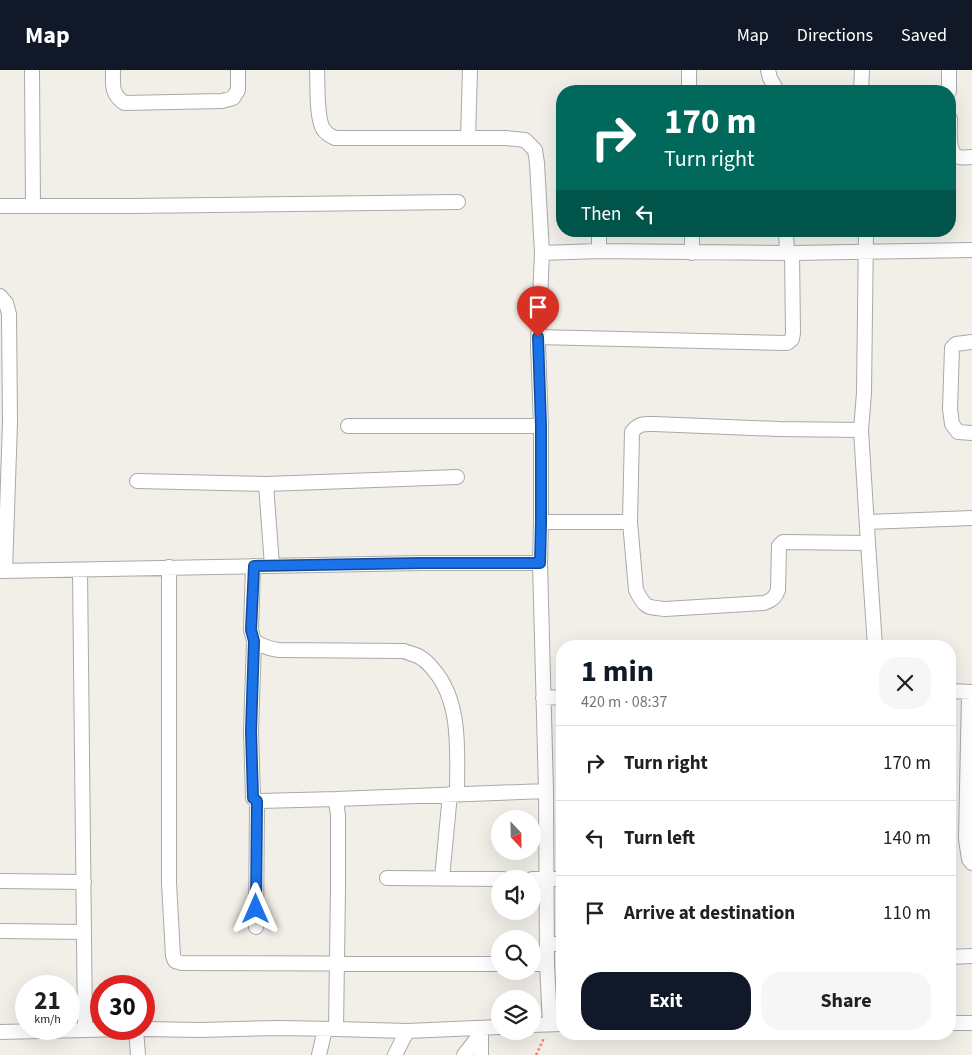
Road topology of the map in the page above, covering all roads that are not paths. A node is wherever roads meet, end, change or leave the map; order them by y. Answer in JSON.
{"nodes":[{"id":1,"x":32,"y":70,"type":"edge"},
{"id":2,"x":113,"y":70,"type":"edge"},
{"id":3,"x":238,"y":70,"type":"edge"},
{"id":4,"x":317,"y":70,"type":"edge"},
{"id":5,"x":470,"y":70,"type":"edge"},
{"id":6,"x":689,"y":70,"type":"edge"},
{"id":7,"x":768,"y":70,"type":"edge"},
{"id":8,"x":862,"y":70,"type":"edge"},
{"id":9,"x":949,"y":70,"type":"edge"},
{"id":10,"x":689,"y":85,"type":"edge"},
{"id":11,"x":774,"y":85,"type":"edge"},
{"id":12,"x":861,"y":85,"type":"edge"},
{"id":13,"x":949,"y":85,"type":"edge"},
{"id":14,"x":468,"y":138,"type":"junction"},
{"id":15,"x":956,"y":155,"type":"edge"},
{"id":16,"x":972,"y":157,"type":"edge"},
{"id":17,"x":458,"y":202,"type":"dead end"},
{"id":18,"x":0,"y":206,"type":"edge"},
{"id":19,"x":33,"y":206,"type":"junction"},
{"id":20,"x":599,"y":237,"type":"edge"},
{"id":21,"x":692,"y":237,"type":"edge"},
{"id":22,"x":787,"y":237,"type":"edge"},
{"id":23,"x":866,"y":237,"type":"edge"},
{"id":24,"x":972,"y":250,"type":"edge"},
{"id":25,"x":599,"y":251,"type":"junction"},
{"id":26,"x":867,"y":252,"type":"junction"},
{"id":27,"x":542,"y":253,"type":"junction"},
{"id":28,"x":692,"y":253,"type":"junction"},
{"id":29,"x":790,"y":254,"type":"junction"},
{"id":30,"x":0,"y":296,"type":"edge"},
{"id":31,"x":538,"y":337,"type":"junction"},
{"id":32,"x":972,"y":342,"type":"edge"},
{"id":33,"x":5,"y":421,"type":"edge"},
{"id":34,"x":348,"y":426,"type":"dead end"},
{"id":35,"x":541,"y":426,"type":"junction"},
{"id":36,"x":861,"y":430,"type":"junction"},
{"id":37,"x":972,"y":433,"type":"edge"},
{"id":38,"x":457,"y":477,"type":"dead end"},
{"id":39,"x":137,"y":481,"type":"dead end"},
{"id":40,"x":266,"y":484,"type":"junction"},
{"id":41,"x":972,"y":518,"type":"edge"},
{"id":42,"x":3,"y":519,"type":"edge"},
{"id":43,"x":541,"y":522,"type":"junction"},
{"id":44,"x":630,"y":522,"type":"junction"},
{"id":45,"x":867,"y":522,"type":"junction"},
{"id":46,"x":868,"y":543,"type":"junction"},
{"id":47,"x":540,"y":563,"type":"junction"},
{"id":48,"x":254,"y":566,"type":"junction"},
{"id":49,"x":272,"y":566,"type":"junction"},
{"id":50,"x":169,"y":567,"type":"junction"},
{"id":51,"x":80,"y":570,"type":"junction"},
{"id":52,"x":2,"y":571,"type":"edge"},
{"id":53,"x":875,"y":640,"type":"edge"},
{"id":54,"x":254,"y":641,"type":"junction"},
{"id":55,"x":956,"y":691,"type":"edge"},
{"id":56,"x":970,"y":692,"type":"edge"},
{"id":57,"x":556,"y":697,"type":"edge"},
{"id":58,"x":543,"y":698,"type":"junction"},
{"id":59,"x":546,"y":791,"type":"junction"},
{"id":60,"x":454,"y":794,"type":"junction"},
{"id":61,"x":336,"y":799,"type":"junction"},
{"id":62,"x":257,"y":801,"type":"junction"},
{"id":63,"x":972,"y":863,"type":"edge"},
{"id":64,"x":540,"y":870,"type":"edge"},
{"id":65,"x":387,"y":878,"type":"dead end"},
{"id":66,"x":442,"y":878,"type":"junction"},
{"id":67,"x":491,"y":879,"type":"edge"},
{"id":68,"x":541,"y":879,"type":"edge"},
{"id":69,"x":556,"y":879,"type":"edge"},
{"id":70,"x":0,"y":881,"type":"edge"},
{"id":71,"x":84,"y":882,"type":"junction"},
{"id":72,"x":541,"y":898,"type":"edge"},
{"id":73,"x":256,"y":927,"type":"dead end"},
{"id":74,"x":0,"y":931,"type":"edge"},
{"id":75,"x":84,"y":932,"type":"junction"},
{"id":76,"x":546,"y":944,"type":"junction"},
{"id":77,"x":556,"y":944,"type":"edge"},
{"id":78,"x":972,"y":956,"type":"edge"},
{"id":79,"x":956,"y":957,"type":"edge"},
{"id":80,"x":541,"y":961,"type":"edge"},
{"id":81,"x":336,"y":964,"type":"junction"},
{"id":82,"x":491,"y":964,"type":"edge"},
{"id":83,"x":541,"y":968,"type":"edge"},
{"id":84,"x":956,"y":1023,"type":"edge"},
{"id":85,"x":972,"y":1023,"type":"edge"},
{"id":86,"x":556,"y":1024,"type":"edge"},
{"id":87,"x":541,"y":1025,"type":"edge"},
{"id":88,"x":331,"y":1028,"type":"junction"},
{"id":89,"x":85,"y":1029,"type":"junction"},
{"id":90,"x":90,"y":1029,"type":"edge"},
{"id":91,"x":155,"y":1029,"type":"edge"},
{"id":92,"x":491,"y":1029,"type":"edge"},
{"id":93,"x":407,"y":1031,"type":"junction"},
{"id":94,"x":0,"y":1032,"type":"edge"},
{"id":95,"x":481,"y":1032,"type":"junction"},
{"id":96,"x":137,"y":1040,"type":"edge"},
{"id":97,"x":138,"y":1055,"type":"edge"},
{"id":98,"x":319,"y":1055,"type":"edge"},
{"id":99,"x":395,"y":1055,"type":"edge"},
{"id":100,"x":464,"y":1055,"type":"edge"},
{"id":101,"x":481,"y":1055,"type":"edge"}],
"edges":[{"from":1,"to":19,"type":"street"},
{"from":2,"to":3,"type":"street"},
{"from":4,"to":14,"type":"street"},
{"from":5,"to":14,"type":"street"},
{"from":6,"to":10,"type":"street"},
{"from":7,"to":11,"type":"street"},
{"from":8,"to":12,"type":"street"},
{"from":9,"to":13,"type":"street"},
{"from":14,"to":27,"type":"street"},
{"from":15,"to":16,"type":"street"},
{"from":17,"to":19,"type":"street"},
{"from":18,"to":19,"type":"street"},
{"from":20,"to":25,"type":"street"},
{"from":21,"to":28,"type":"street"},
{"from":22,"to":29,"type":"street"},
{"from":23,"to":26,"type":"street"},
{"from":24,"to":26,"type":"street"},
{"from":25,"to":27,"type":"street"},
{"from":25,"to":28,"type":"street"},
{"from":26,"to":29,"type":"street"},
{"from":26,"to":36,"type":"street"},
{"from":27,"to":31,"type":"street"},
{"from":28,"to":29,"type":"street"},
{"from":29,"to":31,"type":"street"},
{"from":30,"to":33,"type":"street"},
{"from":31,"to":35,"type":"street"},
{"from":32,"to":37,"type":"street"},
{"from":33,"to":42,"type":"street"},
{"from":34,"to":35,"type":"street"},
{"from":35,"to":43,"type":"street"},
{"from":36,"to":44,"type":"street"},
{"from":36,"to":45,"type":"street"},
{"from":38,"to":40,"type":"street"},
{"from":39,"to":40,"type":"street"},
{"from":40,"to":49,"type":"street"},
{"from":41,"to":45,"type":"street"},
{"from":42,"to":52,"type":"street"},
{"from":43,"to":44,"type":"street"},
{"from":43,"to":47,"type":"street"},
{"from":44,"to":46,"type":"street"},
{"from":45,"to":46,"type":"street"},
{"from":46,"to":53,"type":"street"},
{"from":47,"to":49,"type":"street"},
{"from":47,"to":58,"type":"street"},
{"from":48,"to":49,"type":"street"},
{"from":48,"to":50,"type":"street"},
{"from":48,"to":54,"type":"street"},
{"from":50,"to":51,"type":"street"},
{"from":50,"to":81,"type":"street"},
{"from":51,"to":52,"type":"street"},
{"from":51,"to":71,"type":"street"},
{"from":54,"to":60,"type":"street"},
{"from":54,"to":62,"type":"street"},
{"from":55,"to":56,"type":"street"},
{"from":56,"to":63,"type":"street"},
{"from":57,"to":58,"type":"street"},
{"from":58,"to":59,"type":"street"},
{"from":59,"to":60,"type":"street"},
{"from":59,"to":64,"type":"street"},
{"from":60,"to":61,"type":"street"},
{"from":60,"to":66,"type":"street"},
{"from":61,"to":62,"type":"street"},
{"from":61,"to":81,"type":"street"},
{"from":62,"to":73,"type":"street"},
{"from":65,"to":66,"type":"street"},
{"from":66,"to":67,"type":"street"},
{"from":68,"to":69,"type":"street"},
{"from":70,"to":71,"type":"street"},
{"from":71,"to":75,"type":"street"},
{"from":72,"to":76,"type":"street"},
{"from":74,"to":75,"type":"street"},
{"from":75,"to":89,"type":"street"},
{"from":76,"to":77,"type":"street"},
{"from":76,"to":80,"type":"street"},
{"from":78,"to":79,"type":"street"},
{"from":81,"to":82,"type":"street"},
{"from":81,"to":88,"type":"street"},
{"from":83,"to":86,"type":"street"},
{"from":84,"to":85,"type":"street"},
{"from":86,"to":87,"type":"street"},
{"from":88,"to":91,"type":"street"},
{"from":88,"to":93,"type":"street"},
{"from":88,"to":98,"type":"street"},
{"from":89,"to":90,"type":"street"},
{"from":89,"to":94,"type":"street"},
{"from":92,"to":95,"type":"street"},
{"from":93,"to":95,"type":"street"},
{"from":93,"to":99,"type":"street"},
{"from":95,"to":100,"type":"street"},
{"from":95,"to":101,"type":"street"},
{"from":96,"to":97,"type":"street"}]}
